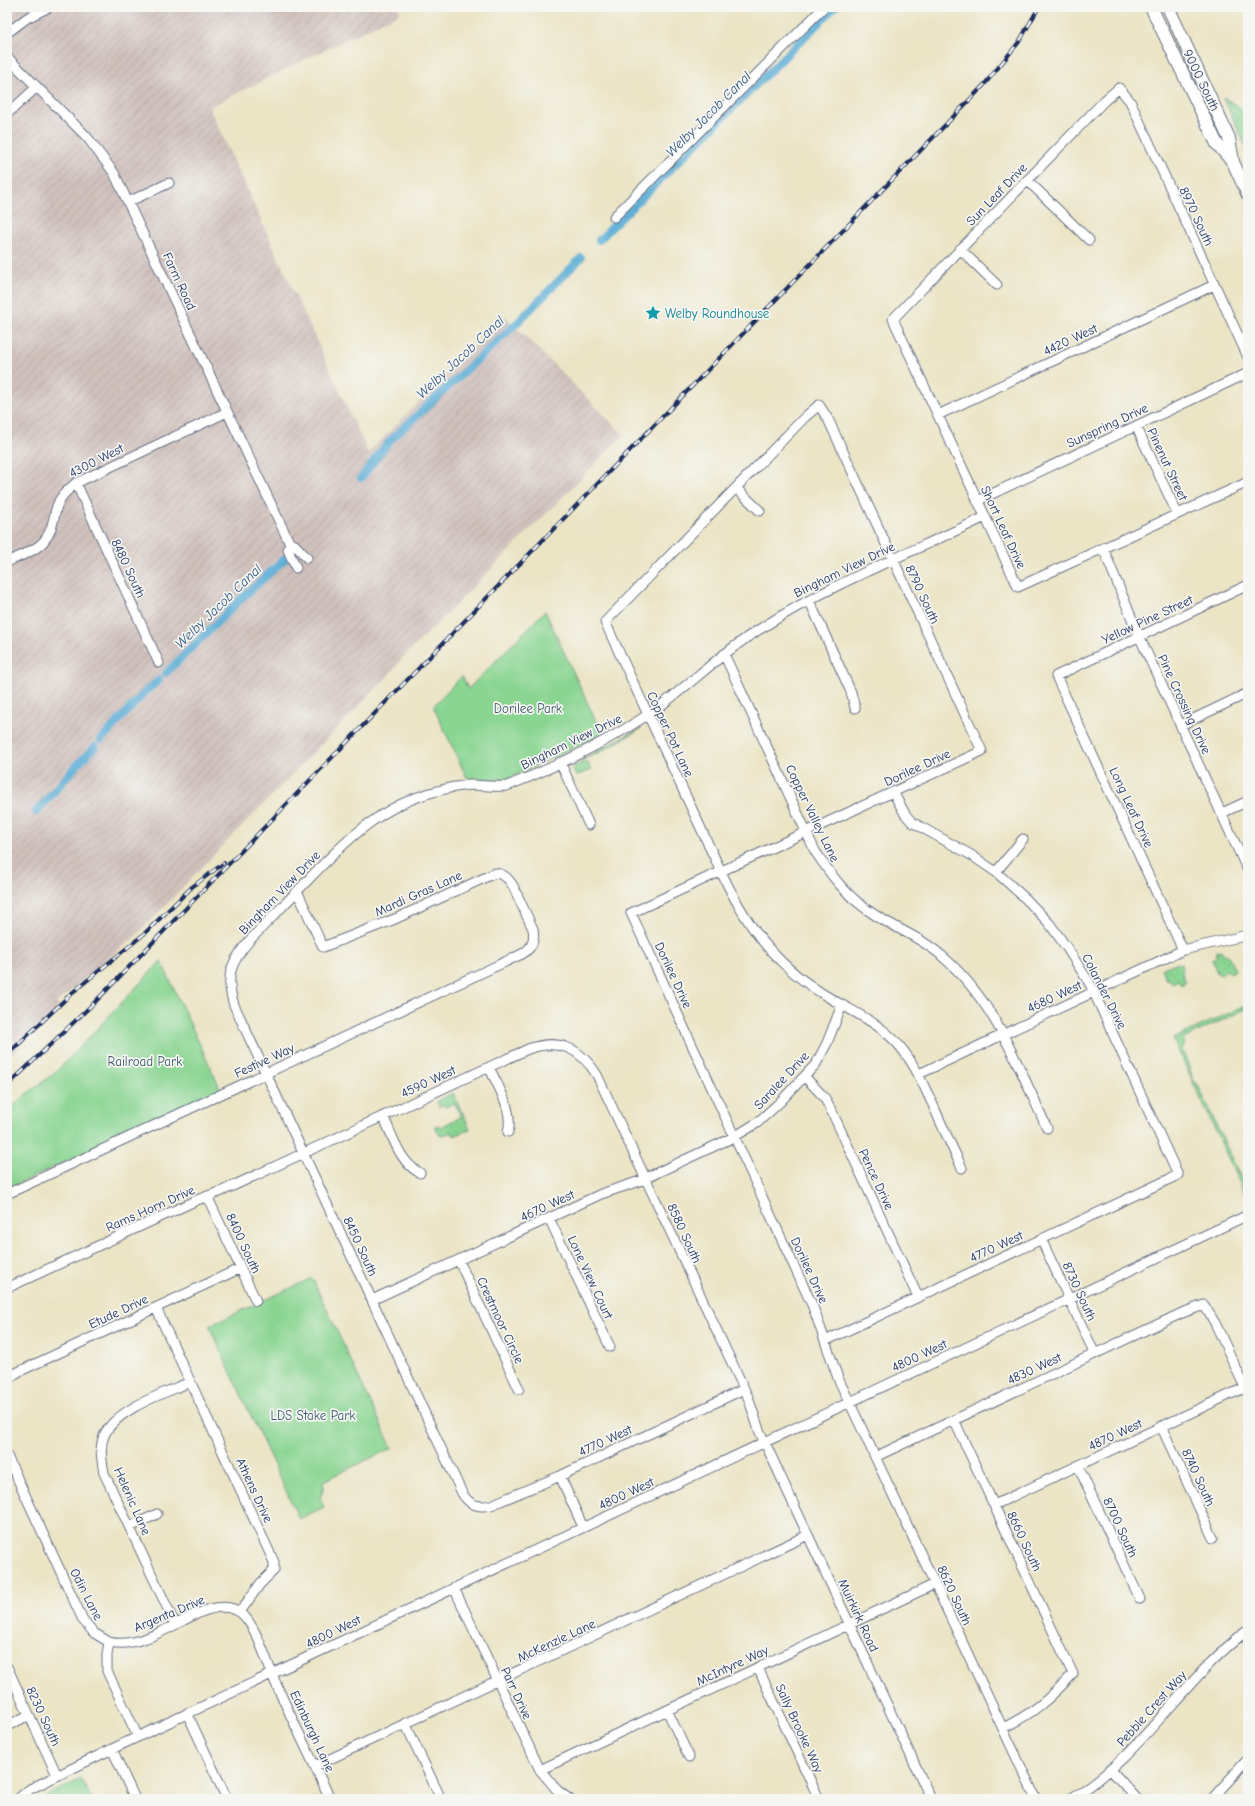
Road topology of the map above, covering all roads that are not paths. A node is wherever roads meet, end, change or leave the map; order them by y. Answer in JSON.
{"nodes":[{"id":1,"x":49,"y":7,"type":"edge"},
{"id":2,"x":824,"y":7,"type":"edge"},
{"id":3,"x":1151,"y":7,"type":"edge"},
{"id":4,"x":1168,"y":7,"type":"edge"},
{"id":5,"x":7,"y":34,"type":"edge"},
{"id":6,"x":7,"y":57,"type":"edge"},
{"id":7,"x":37,"y":87,"type":"junction"},
{"id":8,"x":1119,"y":88,"type":"joint"},
{"id":9,"x":7,"y":114,"type":"edge"},
{"id":10,"x":1233,"y":162,"type":"junction"},
{"id":11,"x":1027,"y":180,"type":"junction"},
{"id":12,"x":169,"y":183,"type":"dead end"},
{"id":13,"x":1248,"y":195,"type":"edge"},
{"id":14,"x":128,"y":202,"type":"junction"},
{"id":15,"x":614,"y":217,"type":"dead end"},
{"id":16,"x":1089,"y":240,"type":"dead end"},
{"id":17,"x":960,"y":249,"type":"junction"},
{"id":18,"x":997,"y":285,"type":"dead end"},
{"id":19,"x":1214,"y":285,"type":"junction"},
{"id":20,"x":893,"y":319,"type":"joint"},
{"id":21,"x":1248,"y":357,"type":"edge"},
{"id":22,"x":1248,"y":373,"type":"edge"},
{"id":23,"x":819,"y":405,"type":"joint"},
{"id":24,"x":227,"y":412,"type":"junction"},
{"id":25,"x":938,"y":415,"type":"junction"},
{"id":26,"x":1136,"y":426,"type":"junction"},
{"id":27,"x":1248,"y":482,"type":"edge"},
{"id":28,"x":76,"y":483,"type":"junction"},
{"id":29,"x":736,"y":488,"type":"junction"},
{"id":30,"x":977,"y":501,"type":"junction"},
{"id":31,"x":760,"y":511,"type":"dead end"},
{"id":32,"x":1177,"y":513,"type":"junction"},
{"id":33,"x":985,"y":517,"type":"junction"},
{"id":34,"x":290,"y":544,"type":"junction"},
{"id":35,"x":1103,"y":548,"type":"junction"},
{"id":36,"x":307,"y":558,"type":"dead end"},
{"id":37,"x":893,"y":560,"type":"junction"},
{"id":38,"x":7,"y":562,"type":"edge"},
{"id":39,"x":296,"y":568,"type":"dead end"},
{"id":40,"x":1248,"y":585,"type":"edge"},
{"id":41,"x":809,"y":600,"type":"junction"},
{"id":42,"x":1139,"y":636,"type":"junction"},
{"id":43,"x":724,"y":654,"type":"junction"},
{"id":44,"x":159,"y":663,"type":"dead end"},
{"id":45,"x":1056,"y":676,"type":"joint"},
{"id":46,"x":1248,"y":693,"type":"edge"},
{"id":47,"x":855,"y":708,"type":"dead end"},
{"id":48,"x":648,"y":714,"type":"junction"},
{"id":49,"x":1181,"y":725,"type":"junction"},
{"id":50,"x":982,"y":751,"type":"joint"},
{"id":51,"x":560,"y":762,"type":"junction"},
{"id":52,"x":893,"y":792,"type":"junction"},
{"id":53,"x":1248,"y":801,"type":"edge"},
{"id":54,"x":1222,"y":813,"type":"junction"},
{"id":55,"x":589,"y":825,"type":"dead end"},
{"id":56,"x":806,"y":832,"type":"junction"},
{"id":57,"x":1023,"y":839,"type":"dead end"},
{"id":58,"x":1248,"y":871,"type":"edge"},
{"id":59,"x":721,"y":872,"type":"junction"},
{"id":60,"x":996,"y":872,"type":"junction"},
{"id":61,"x":297,"y":891,"type":"junction"},
{"id":62,"x":1248,"y":935,"type":"edge"},
{"id":63,"x":531,"y":948,"type":"joint"},
{"id":64,"x":1183,"y":950,"type":"junction"},
{"id":65,"x":230,"y":992,"type":"joint"},
{"id":66,"x":1093,"y":992,"type":"junction"},
{"id":67,"x":842,"y":1005,"type":"junction"},
{"id":68,"x":1003,"y":1033,"type":"junction"},
{"id":69,"x":566,"y":1046,"type":"joint"},
{"id":70,"x":489,"y":1067,"type":"junction"},
{"id":71,"x":267,"y":1073,"type":"junction"},
{"id":72,"x":918,"y":1074,"type":"junction"},
{"id":73,"x":805,"y":1076,"type":"junction"},
{"id":74,"x":383,"y":1116,"type":"junction"},
{"id":75,"x":1047,"y":1128,"type":"dead end"},
{"id":76,"x":508,"y":1132,"type":"dead end"},
{"id":77,"x":734,"y":1137,"type":"junction"},
{"id":78,"x":303,"y":1153,"type":"junction"},
{"id":79,"x":962,"y":1168,"type":"dead end"},
{"id":80,"x":420,"y":1174,"type":"dead end"},
{"id":81,"x":1178,"y":1175,"type":"joint"},
{"id":82,"x":645,"y":1178,"type":"junction"},
{"id":83,"x":7,"y":1194,"type":"edge"},
{"id":84,"x":208,"y":1196,"type":"junction"},
{"id":85,"x":1248,"y":1215,"type":"edge"},
{"id":86,"x":549,"y":1218,"type":"junction"},
{"id":87,"x":1041,"y":1239,"type":"junction"},
{"id":88,"x":459,"y":1261,"type":"junction"},
{"id":89,"x":241,"y":1268,"type":"junction"},
{"id":90,"x":7,"y":1288,"type":"edge"},
{"id":91,"x":918,"y":1297,"type":"junction"},
{"id":92,"x":1069,"y":1299,"type":"junction"},
{"id":93,"x":372,"y":1300,"type":"junction"},
{"id":94,"x":256,"y":1301,"type":"dead end"},
{"id":95,"x":156,"y":1308,"type":"junction"},
{"id":96,"x":825,"y":1341,"type":"junction"},
{"id":97,"x":610,"y":1347,"type":"dead end"},
{"id":98,"x":1095,"y":1354,"type":"junction"},
{"id":99,"x":7,"y":1380,"type":"edge"},
{"id":100,"x":190,"y":1382,"type":"junction"},
{"id":101,"x":519,"y":1389,"type":"dead end"},
{"id":102,"x":744,"y":1389,"type":"junction"},
{"id":103,"x":1247,"y":1389,"type":"edge"},
{"id":104,"x":850,"y":1402,"type":"junction"},
{"id":105,"x":954,"y":1420,"type":"junction"},
{"id":106,"x":1161,"y":1426,"type":"junction"},
{"id":107,"x":764,"y":1442,"type":"junction"},
{"id":108,"x":7,"y":1456,"type":"edge"},
{"id":109,"x":875,"y":1457,"type":"junction"},
{"id":110,"x":1078,"y":1466,"type":"junction"},
{"id":111,"x":560,"y":1476,"type":"junction"},
{"id":112,"x":994,"y":1505,"type":"junction"},
{"id":113,"x":475,"y":1506,"type":"joint"},
{"id":114,"x":158,"y":1514,"type":"dead end"},
{"id":115,"x":130,"y":1527,"type":"junction"},
{"id":116,"x":583,"y":1527,"type":"junction"},
{"id":117,"x":808,"y":1535,"type":"junction"},
{"id":118,"x":1213,"y":1538,"type":"dead end"},
{"id":119,"x":935,"y":1584,"type":"junction"},
{"id":120,"x":454,"y":1588,"type":"junction"},
{"id":121,"x":1140,"y":1598,"type":"dead end"},
{"id":122,"x":240,"y":1612,"type":"junction"},
{"id":123,"x":175,"y":1624,"type":"junction"},
{"id":124,"x":849,"y":1624,"type":"junction"},
{"id":125,"x":1248,"y":1630,"type":"edge"},
{"id":126,"x":109,"y":1642,"type":"junction"},
{"id":127,"x":7,"y":1667,"type":"edge"},
{"id":128,"x":758,"y":1668,"type":"junction"},
{"id":129,"x":272,"y":1674,"type":"junction"},
{"id":130,"x":498,"y":1681,"type":"junction"},
{"id":131,"x":668,"y":1710,"type":"junction"},
{"id":132,"x":187,"y":1713,"type":"junction"},
{"id":133,"x":29,"y":1715,"type":"junction"},
{"id":134,"x":405,"y":1723,"type":"junction"},
{"id":135,"x":7,"y":1726,"type":"edge"},
{"id":136,"x":1002,"y":1728,"type":"junction"},
{"id":137,"x":138,"y":1737,"type":"junction"},
{"id":138,"x":112,"y":1749,"type":"junction"},
{"id":139,"x":689,"y":1757,"type":"dead end"},
{"id":140,"x":1248,"y":1759,"type":"edge"},
{"id":141,"x":315,"y":1766,"type":"junction"},
{"id":142,"x":540,"y":1770,"type":"junction"},
{"id":143,"x":1111,"y":1770,"type":"junction"},
{"id":144,"x":57,"y":1775,"type":"junction"},
{"id":145,"x":18,"y":1799,"type":"edge"},
{"id":146,"x":135,"y":1799,"type":"edge"},
{"id":147,"x":227,"y":1799,"type":"edge"},
{"id":148,"x":330,"y":1799,"type":"edge"},
{"id":149,"x":441,"y":1799,"type":"edge"},
{"id":150,"x":569,"y":1799,"type":"edge"},
{"id":151,"x":819,"y":1799,"type":"edge"},
{"id":152,"x":931,"y":1799,"type":"edge"},
{"id":153,"x":1036,"y":1799,"type":"edge"},
{"id":154,"x":1070,"y":1799,"type":"edge"},
{"id":155,"x":1137,"y":1799,"type":"edge"},
{"id":156,"x":1212,"y":1799,"type":"edge"}],
"edges":[{"from":1,"to":5,"type":"street"},
{"from":2,"to":15,"type":"street"},
{"from":3,"to":10,"type":"main road","name":"9000 South"},
{"from":4,"to":10,"type":"main road","name":"9000 South"},
{"from":6,"to":7,"type":"street","name":"Farm Road"},
{"from":7,"to":9,"type":"street"},
{"from":7,"to":14,"type":"street","name":"Farm Road"},
{"from":8,"to":11,"type":"street","name":"Sun Leaf Drive"},
{"from":8,"to":19,"type":"street","name":"8970 South"},
{"from":10,"to":13,"type":"main road","name":"9000 South"},
{"from":11,"to":16,"type":"street"},
{"from":11,"to":17,"type":"street","name":"Sun Leaf Drive"},
{"from":12,"to":14,"type":"street"},
{"from":14,"to":24,"type":"street","name":"Farm Road"},
{"from":17,"to":18,"type":"street"},
{"from":17,"to":20,"type":"street","name":"Sun Leaf Drive"},
{"from":19,"to":21,"type":"street","name":"8970 South"},
{"from":19,"to":25,"type":"street","name":"4420 West"},
{"from":20,"to":25,"type":"street","name":"Short Leaf Drive"},
{"from":22,"to":26,"type":"street","name":"Sunspring Drive"},
{"from":23,"to":29,"type":"street","name":"Copper Pot Lane"},
{"from":23,"to":37,"type":"street","name":"8790 South"},
{"from":24,"to":28,"type":"street","name":"4300 West"},
{"from":24,"to":34,"type":"street","name":"Farm Road"},
{"from":25,"to":30,"type":"street","name":"Short Leaf Drive"},
{"from":26,"to":30,"type":"street","name":"Sunspring Drive"},
{"from":26,"to":32,"type":"street","name":"Pinenut Street"},
{"from":27,"to":32,"type":"street","name":"Short Leaf Drive"},
{"from":28,"to":38,"type":"street","name":"4300 West"},
{"from":28,"to":44,"type":"street","name":"8480 South"},
{"from":29,"to":31,"type":"street"},
{"from":29,"to":48,"type":"street","name":"Copper Pot Lane"},
{"from":30,"to":33,"type":"street","name":"Short Leaf Drive"},
{"from":32,"to":35,"type":"street","name":"Short Leaf Drive"},
{"from":33,"to":35,"type":"street","name":"Short Leaf Drive"},
{"from":33,"to":37,"type":"street","name":"Bingham View Drive"},
{"from":34,"to":36,"type":"street"},
{"from":34,"to":39,"type":"street"},
{"from":35,"to":42,"type":"street","name":"Pine Crossing Drive"},
{"from":37,"to":41,"type":"street","name":"Bingham View Drive"},
{"from":37,"to":50,"type":"street","name":"8790 South"},
{"from":40,"to":42,"type":"street","name":"Yellow Pine Street"},
{"from":41,"to":43,"type":"street","name":"Bingham View Drive"},
{"from":41,"to":47,"type":"street"},
{"from":42,"to":45,"type":"street","name":"Yellow Pine Street"},
{"from":42,"to":49,"type":"street","name":"Pine Crossing Drive"},
{"from":43,"to":48,"type":"street","name":"Bingham View Drive"},
{"from":43,"to":56,"type":"street","name":"Copper Valley Lane"},
{"from":45,"to":64,"type":"street","name":"Long Leaf Drive"},
{"from":46,"to":49,"type":"street"},
{"from":48,"to":51,"type":"street","name":"Bingham View Drive"},
{"from":48,"to":59,"type":"street","name":"Copper Pot Lane"},
{"from":49,"to":54,"type":"street","name":"Pine Crossing Drive"},
{"from":50,"to":52,"type":"street","name":"Dorilee Drive"},
{"from":51,"to":55,"type":"street"},
{"from":51,"to":61,"type":"street","name":"Bingham View Drive"},
{"from":52,"to":56,"type":"street","name":"Dorilee Drive"},
{"from":52,"to":60,"type":"street","name":"Colander Drive"},
{"from":53,"to":54,"type":"street"},
{"from":54,"to":58,"type":"street","name":"Pine Crossing Drive"},
{"from":56,"to":59,"type":"street","name":"Dorilee Drive"},
{"from":56,"to":68,"type":"street","name":"Copper Valley Lane"},
{"from":57,"to":60,"type":"street"},
{"from":59,"to":67,"type":"street","name":"Copper Pot Lane"},
{"from":59,"to":77,"type":"street","name":"Dorilee Drive"},
{"from":60,"to":66,"type":"street","name":"Colander Drive"},
{"from":61,"to":63,"type":"street","name":"Mardi Gras Lane"},
{"from":61,"to":65,"type":"street","name":"Bingham View Drive"},
{"from":62,"to":64,"type":"street","name":"4680 West"},
{"from":63,"to":71,"type":"street","name":"Festive Way"},
{"from":64,"to":66,"type":"street","name":"4680 West"},
{"from":65,"to":71,"type":"street","name":"8450 South"},
{"from":66,"to":68,"type":"street","name":"4680 West"},
{"from":66,"to":81,"type":"street","name":"Colander Drive"},
{"from":67,"to":72,"type":"street","name":"Copper Pot Lane"},
{"from":67,"to":73,"type":"street","name":"Saralee Drive"},
{"from":68,"to":72,"type":"street","name":"4680 West"},
{"from":68,"to":75,"type":"street","name":"Copper Valley Lane"},
{"from":69,"to":70,"type":"street","name":"4590 West"},
{"from":69,"to":82,"type":"street","name":"8580 South"},
{"from":70,"to":74,"type":"street","name":"4590 West"},
{"from":70,"to":76,"type":"street"},
{"from":71,"to":78,"type":"street","name":"8450 South"},
{"from":71,"to":83,"type":"street","name":"Festive Way"},
{"from":72,"to":79,"type":"street","name":"Copper Pot Lane"},
{"from":73,"to":77,"type":"street","name":"Saralee Drive"},
{"from":73,"to":91,"type":"street","name":"Pence Drive"},
{"from":74,"to":78,"type":"street","name":"4590 West"},
{"from":74,"to":80,"type":"street"},
{"from":77,"to":82,"type":"street","name":"4670 West"},
{"from":77,"to":96,"type":"street","name":"Dorilee Drive"},
{"from":78,"to":84,"type":"street","name":"Rams Horn Drive"},
{"from":78,"to":93,"type":"street","name":"8450 South"},
{"from":81,"to":87,"type":"street","name":"4770 West"},
{"from":82,"to":86,"type":"street","name":"4670 West"},
{"from":82,"to":102,"type":"street","name":"8580 South"},
{"from":84,"to":89,"type":"street","name":"8400 South"},
{"from":84,"to":90,"type":"street","name":"Rams Horn Drive"},
{"from":85,"to":92,"type":"street","name":"4800 West"},
{"from":86,"to":88,"type":"street","name":"4670 West"},
{"from":86,"to":97,"type":"street","name":"Lone View Court"},
{"from":87,"to":91,"type":"street","name":"4770 West"},
{"from":87,"to":92,"type":"street","name":"8730 South"},
{"from":88,"to":93,"type":"street","name":"4670 West"},
{"from":88,"to":101,"type":"street","name":"Crestmoor Circle"},
{"from":89,"to":94,"type":"street","name":"8400 South"},
{"from":89,"to":95,"type":"street","name":"Etude Drive"},
{"from":91,"to":96,"type":"street","name":"4770 West"},
{"from":92,"to":98,"type":"street","name":"8730 South"},
{"from":92,"to":104,"type":"street","name":"4800 West"},
{"from":93,"to":113,"type":"street","name":"8450 South"},
{"from":95,"to":99,"type":"street","name":"Etude Drive"},
{"from":95,"to":100,"type":"street","name":"Athens Drive"},
{"from":96,"to":104,"type":"street","name":"Dorilee Drive"},
{"from":98,"to":103,"type":"street","name":"4830 West"},
{"from":98,"to":105,"type":"street","name":"4830 West"},
{"from":100,"to":115,"type":"street","name":"Helenic Lane"},
{"from":100,"to":122,"type":"street","name":"Athens Drive"},
{"from":102,"to":107,"type":"street","name":"8580 South"},
{"from":102,"to":111,"type":"street","name":"4770 West"},
{"from":103,"to":106,"type":"street","name":"4870 West"},
{"from":104,"to":107,"type":"street","name":"4800 West"},
{"from":104,"to":109,"type":"street","name":"8620 South"},
{"from":105,"to":109,"type":"street","name":"4830 West"},
{"from":105,"to":112,"type":"street","name":"8660 South"},
{"from":106,"to":110,"type":"street","name":"4870 West"},
{"from":106,"to":118,"type":"street","name":"8740 South"},
{"from":107,"to":116,"type":"street","name":"4800 West"},
{"from":107,"to":117,"type":"street","name":"Muirkirk Road"},
{"from":108,"to":126,"type":"street","name":"Odin Lane"},
{"from":109,"to":119,"type":"street","name":"8620 South"},
{"from":110,"to":112,"type":"street","name":"4870 West"},
{"from":110,"to":121,"type":"street","name":"8700 South"},
{"from":111,"to":113,"type":"street","name":"4770 West"},
{"from":111,"to":116,"type":"street"},
{"from":112,"to":136,"type":"street","name":"8660 South"},
{"from":114,"to":115,"type":"street"},
{"from":115,"to":123,"type":"street","name":"Helenic Lane"},
{"from":116,"to":120,"type":"street","name":"4800 West"},
{"from":117,"to":124,"type":"street","name":"Muirkirk Road"},
{"from":117,"to":130,"type":"street","name":"McKenzie Lane"},
{"from":119,"to":124,"type":"street","name":"McIntyre Way"},
{"from":119,"to":136,"type":"street","name":"8620 South"},
{"from":120,"to":129,"type":"street","name":"4800 West"},
{"from":120,"to":130,"type":"street","name":"Parr Drive"},
{"from":122,"to":123,"type":"street","name":"Argenta Drive"},
{"from":122,"to":129,"type":"street"},
{"from":123,"to":126,"type":"street","name":"Argenta Drive"},
{"from":124,"to":128,"type":"street","name":"McIntyre Way"},
{"from":124,"to":152,"type":"street","name":"Muirkirk Road"},
{"from":125,"to":143,"type":"street","name":"Pebble Crest Way"},
{"from":126,"to":137,"type":"street"},
{"from":127,"to":133,"type":"street","name":"8230 South"},
{"from":128,"to":131,"type":"street","name":"McIntyre Way"},
{"from":128,"to":151,"type":"street","name":"Sally Brooke Way"},
{"from":129,"to":132,"type":"street","name":"4800 West"},
{"from":129,"to":141,"type":"street","name":"Edinburgh Lane"},
{"from":130,"to":134,"type":"street","name":"McKenzie Lane"},
{"from":130,"to":142,"type":"street","name":"Parr Drive"},
{"from":131,"to":139,"type":"street"},
{"from":131,"to":142,"type":"street","name":"McIntyre Way"},
{"from":132,"to":137,"type":"street","name":"4800 West"},
{"from":132,"to":147,"type":"street"},
{"from":133,"to":135,"type":"street"},
{"from":133,"to":144,"type":"street","name":"8230 South"},
{"from":134,"to":141,"type":"street","name":"McKenzie Lane"},
{"from":134,"to":149,"type":"street"},
{"from":136,"to":153,"type":"street","name":"8620 South"},
{"from":137,"to":138,"type":"street","name":"4800 West"},
{"from":138,"to":144,"type":"street","name":"4800 West"},
{"from":138,"to":146,"type":"street"},
{"from":140,"to":156,"type":"street"},
{"from":141,"to":148,"type":"street","name":"Edinburgh Lane"},
{"from":142,"to":150,"type":"street","name":"Parr Drive"},
{"from":143,"to":154,"type":"street","name":"Pebble Crest Way"},
{"from":143,"to":155,"type":"street"},
{"from":144,"to":145,"type":"street","name":"4800 West"}]}
